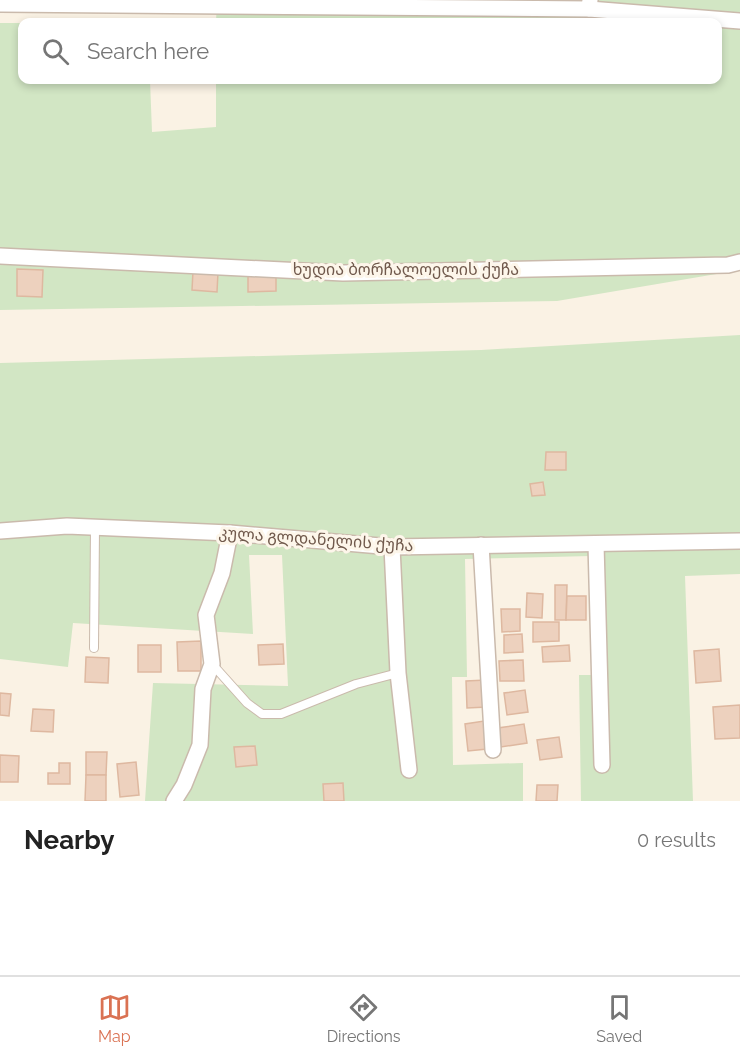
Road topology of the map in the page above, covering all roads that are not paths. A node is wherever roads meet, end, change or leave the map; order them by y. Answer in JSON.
{"nodes":[{"id":1,"x":0,"y":4,"type":"edge"},
{"id":2,"x":589,"y":4,"type":"edge"},
{"id":3,"x":713,"y":18,"type":"edge"},
{"id":4,"x":722,"y":19,"type":"edge"},
{"id":5,"x":740,"y":21,"type":"edge"},
{"id":6,"x":0,"y":256,"type":"edge"},
{"id":7,"x":740,"y":262,"type":"edge"},
{"id":8,"x":95,"y":527,"type":"junction"},
{"id":9,"x":0,"y":531,"type":"edge"},
{"id":10,"x":230,"y":533,"type":"junction"},
{"id":11,"x":740,"y":541,"type":"edge"},
{"id":12,"x":596,"y":544,"type":"junction"},
{"id":13,"x":481,"y":545,"type":"junction"},
{"id":14,"x":392,"y":546,"type":"junction"},
{"id":15,"x":94,"y":648,"type":"dead end"},
{"id":16,"x":212,"y":664,"type":"junction"},
{"id":17,"x":398,"y":673,"type":"junction"},
{"id":18,"x":493,"y":750,"type":"dead end"},
{"id":19,"x":602,"y":765,"type":"dead end"},
{"id":20,"x":409,"y":770,"type":"dead end"},
{"id":21,"x":174,"y":801,"type":"edge"}],
"edges":[{"from":1,"to":2,"type":"street"},
{"from":2,"to":3,"type":"street"},
{"from":4,"to":5,"type":"street"},
{"from":6,"to":7,"type":"street","name":"ხუდია ბორჩალოელის ქუჩა"},
{"from":8,"to":9,"type":"street","name":"კულა გლდანელის ქუჩა"},
{"from":8,"to":10,"type":"street","name":"კულა გლდანელის ქუჩა"},
{"from":8,"to":15,"type":"lane"},
{"from":10,"to":14,"type":"street","name":"კულა გლდანელის ქუჩა"},
{"from":10,"to":16,"type":"street"},
{"from":11,"to":12,"type":"street","name":"კულა გლდანელის ქუჩა"},
{"from":12,"to":13,"type":"street","name":"კულა გლდანელის ქუჩა"},
{"from":12,"to":19,"type":"street"},
{"from":13,"to":14,"type":"street","name":"კულა გლდანელის ქუჩა"},
{"from":13,"to":18,"type":"street"},
{"from":14,"to":17,"type":"street"},
{"from":16,"to":17,"type":"lane"},
{"from":16,"to":21,"type":"street"},
{"from":17,"to":20,"type":"street"}]}
